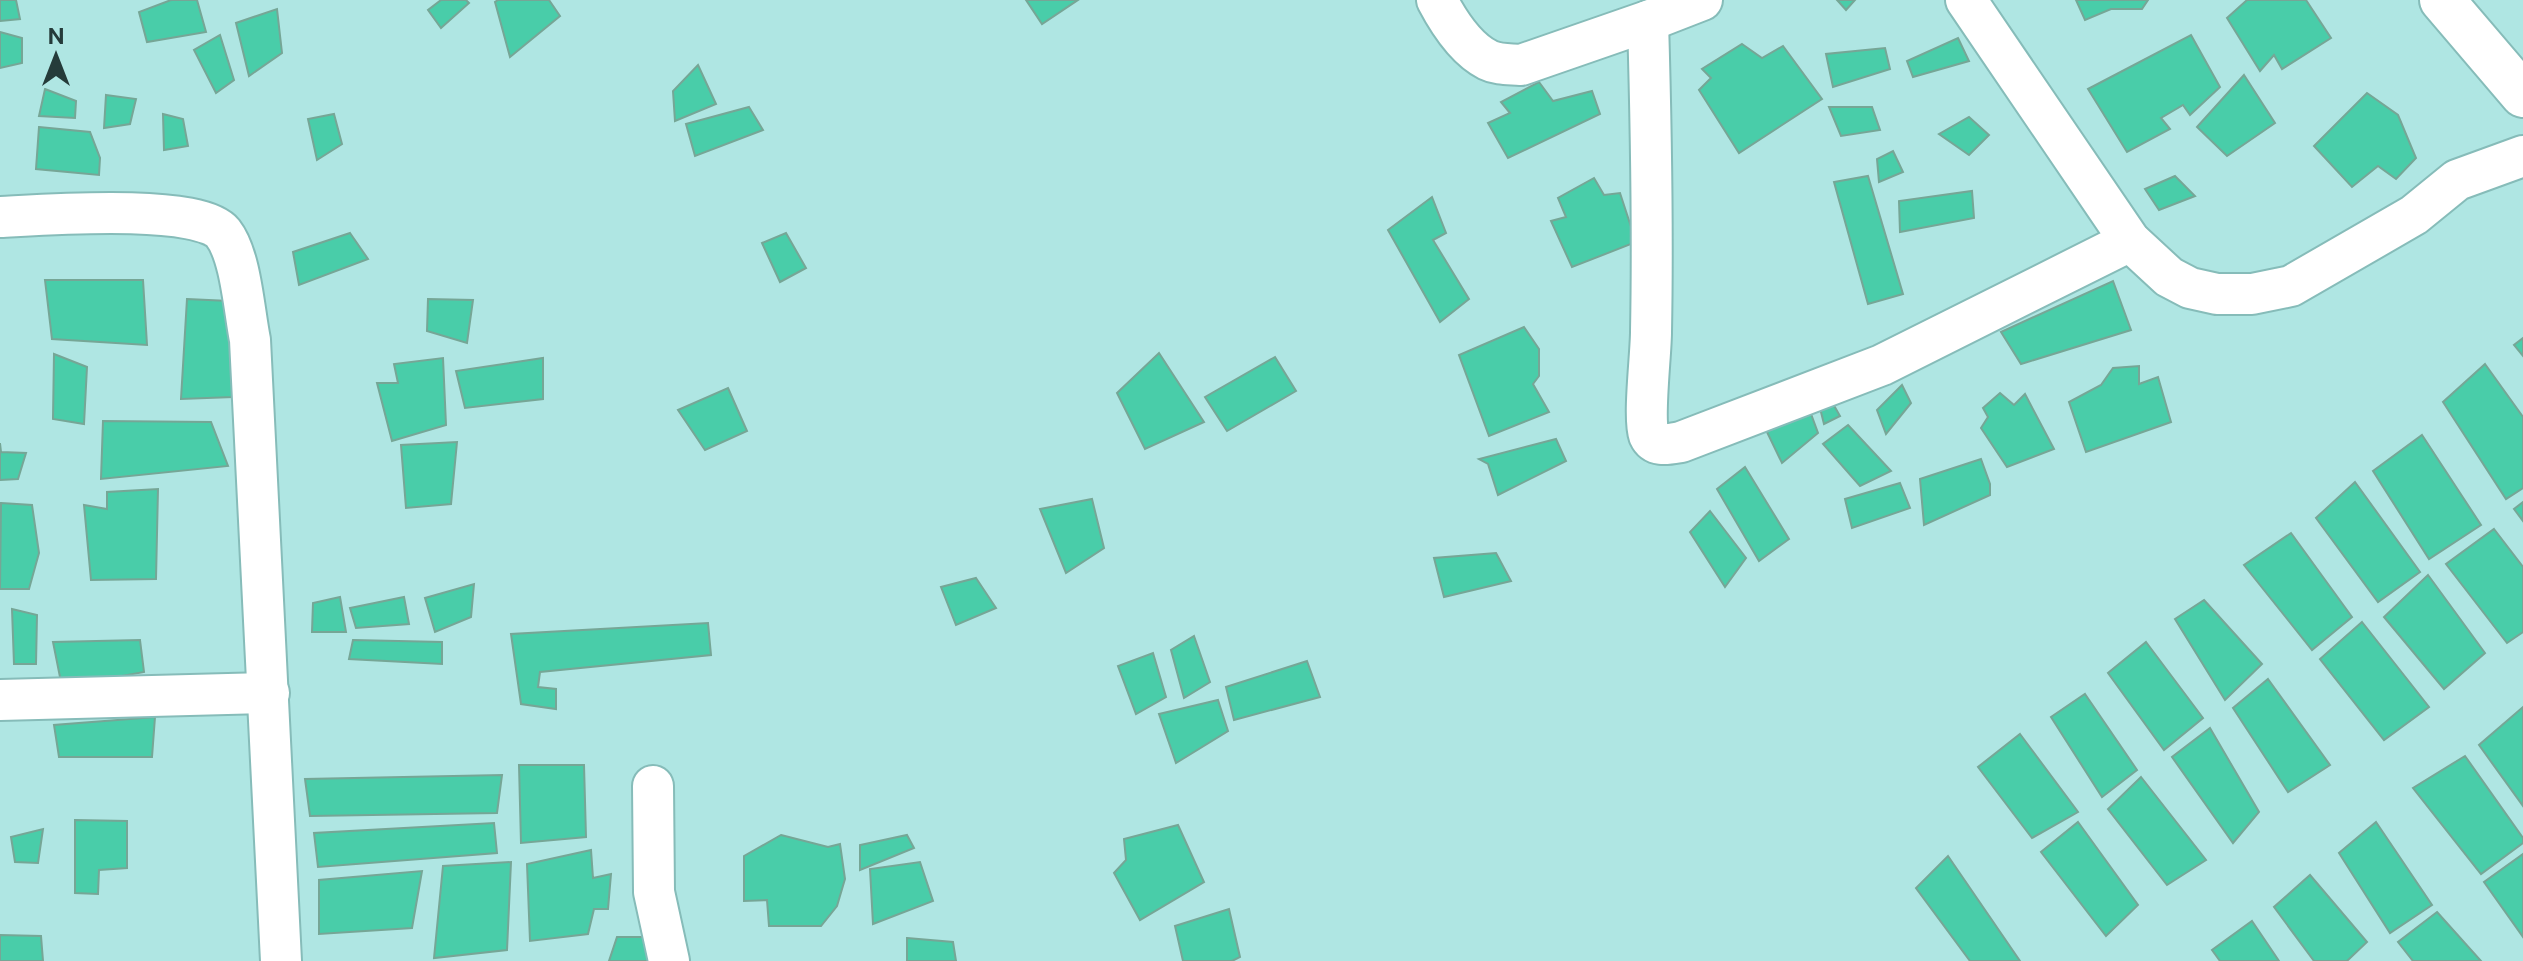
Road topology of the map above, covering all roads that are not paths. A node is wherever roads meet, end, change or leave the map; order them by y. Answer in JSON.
{"nodes":[{"id":1,"x":1437,"y":0,"type":"edge"},
{"id":2,"x":1702,"y":0,"type":"edge"},
{"id":3,"x":1966,"y":0,"type":"edge"},
{"id":4,"x":2442,"y":0,"type":"edge"},
{"id":5,"x":1648,"y":21,"type":"junction"},
{"id":6,"x":2523,"y":95,"type":"edge"},
{"id":7,"x":2523,"y":156,"type":"edge"},
{"id":8,"x":0,"y":217,"type":"edge"},
{"id":9,"x":2130,"y":241,"type":"junction"},
{"id":10,"x":269,"y":693,"type":"junction"},
{"id":11,"x":0,"y":700,"type":"edge"},
{"id":12,"x":653,"y":786,"type":"dead end"},
{"id":13,"x":281,"y":961,"type":"edge"},
{"id":14,"x":669,"y":961,"type":"edge"}],
"edges":[{"from":1,"to":5,"type":"street"},
{"from":2,"to":5,"type":"street"},
{"from":3,"to":9,"type":"street"},
{"from":4,"to":6,"type":"street"},
{"from":5,"to":9,"type":"street"},
{"from":7,"to":9,"type":"street"},
{"from":8,"to":10,"type":"street"},
{"from":10,"to":11,"type":"street"},
{"from":10,"to":13,"type":"street"},
{"from":12,"to":14,"type":"street"}]}
